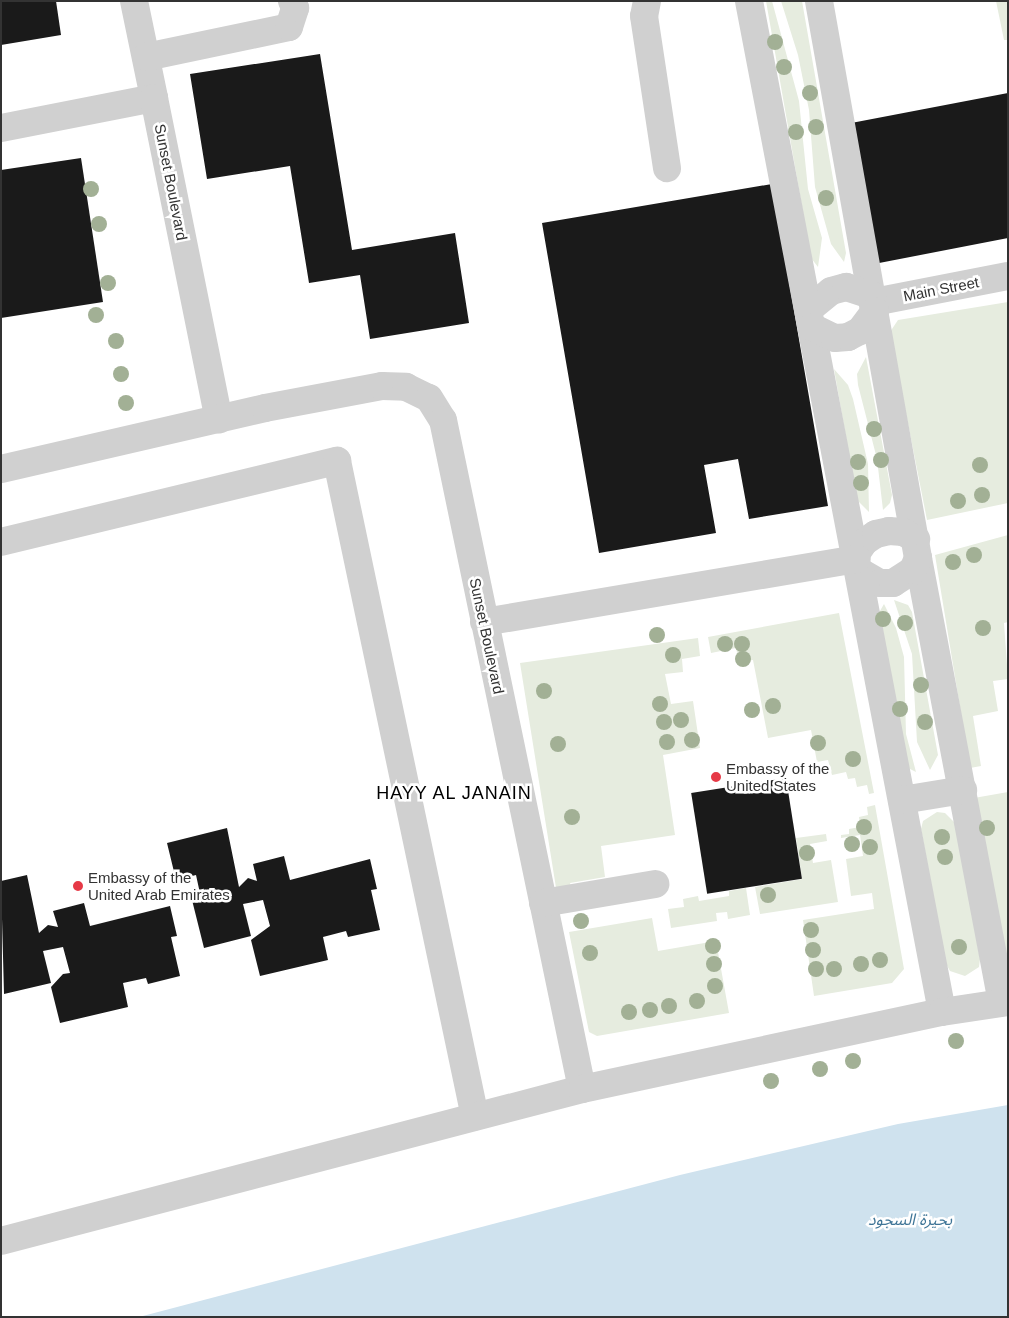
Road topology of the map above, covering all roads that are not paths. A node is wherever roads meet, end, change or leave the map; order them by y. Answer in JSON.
{"nodes":[{"id":1,"x":134,"y":1,"type":"edge"},
{"id":2,"x":292,"y":1,"type":"edge"},
{"id":3,"x":647,"y":1,"type":"edge"},
{"id":4,"x":749,"y":1,"type":"edge"},
{"id":5,"x":819,"y":1,"type":"edge"},
{"id":6,"x":146,"y":57,"type":"junction"},
{"id":7,"x":154,"y":98,"type":"junction"},
{"id":8,"x":1,"y":128,"type":"edge"},
{"id":9,"x":667,"y":168,"type":"dead end"},
{"id":10,"x":1008,"y":276,"type":"edge"},
{"id":11,"x":874,"y":303,"type":"junction"},
{"id":12,"x":811,"y":318,"type":"junction"},
{"id":13,"x":219,"y":419,"type":"junction"},
{"id":14,"x":1,"y":469,"type":"edge"},
{"id":15,"x":1,"y":542,"type":"edge"},
{"id":16,"x":917,"y":548,"type":"junction"},
{"id":17,"x":858,"y":561,"type":"junction"},
{"id":18,"x":484,"y":622,"type":"junction"},
{"id":19,"x":963,"y":790,"type":"junction"},
{"id":20,"x":902,"y":800,"type":"junction"},
{"id":21,"x":655,"y":884,"type":"dead end"},
{"id":22,"x":543,"y":903,"type":"junction"},
{"id":23,"x":1005,"y":1002,"type":"edge"},
{"id":24,"x":942,"y":1012,"type":"junction"},
{"id":25,"x":582,"y":1089,"type":"junction"},
{"id":26,"x":474,"y":1117,"type":"junction"},
{"id":27,"x":1,"y":1241,"type":"edge"}],
"edges":[{"from":1,"to":6,"type":"street","name":"Sunset Boulevard"},
{"from":2,"to":6,"type":"street"},
{"from":3,"to":9,"type":"street"},
{"from":4,"to":12,"type":"street"},
{"from":5,"to":11,"type":"street"},
{"from":6,"to":7,"type":"street","name":"Sunset Boulevard"},
{"from":7,"to":8,"type":"street"},
{"from":7,"to":13,"type":"street","name":"Sunset Boulevard"},
{"from":10,"to":11,"type":"street","name":"Main Street"},
{"from":11,"to":12,"type":"street"},
{"from":11,"to":12,"type":"street"},
{"from":11,"to":16,"type":"street"},
{"from":12,"to":17,"type":"street"},
{"from":13,"to":14,"type":"street","name":"Sunset Boulevard"},
{"from":13,"to":18,"type":"street","name":"Sunset Boulevard"},
{"from":15,"to":26,"type":"street"},
{"from":16,"to":17,"type":"street"},
{"from":16,"to":17,"type":"street"},
{"from":16,"to":19,"type":"street"},
{"from":17,"to":18,"type":"street"},
{"from":17,"to":20,"type":"street"},
{"from":18,"to":22,"type":"street","name":"Sunset Boulevard"},
{"from":19,"to":20,"type":"street"},
{"from":19,"to":23,"type":"street"},
{"from":20,"to":24,"type":"street"},
{"from":21,"to":22,"type":"street"},
{"from":22,"to":25,"type":"street","name":"Sunset Boulevard"},
{"from":23,"to":24,"type":"street"},
{"from":24,"to":25,"type":"street"},
{"from":25,"to":26,"type":"street"},
{"from":26,"to":27,"type":"street"}]}
